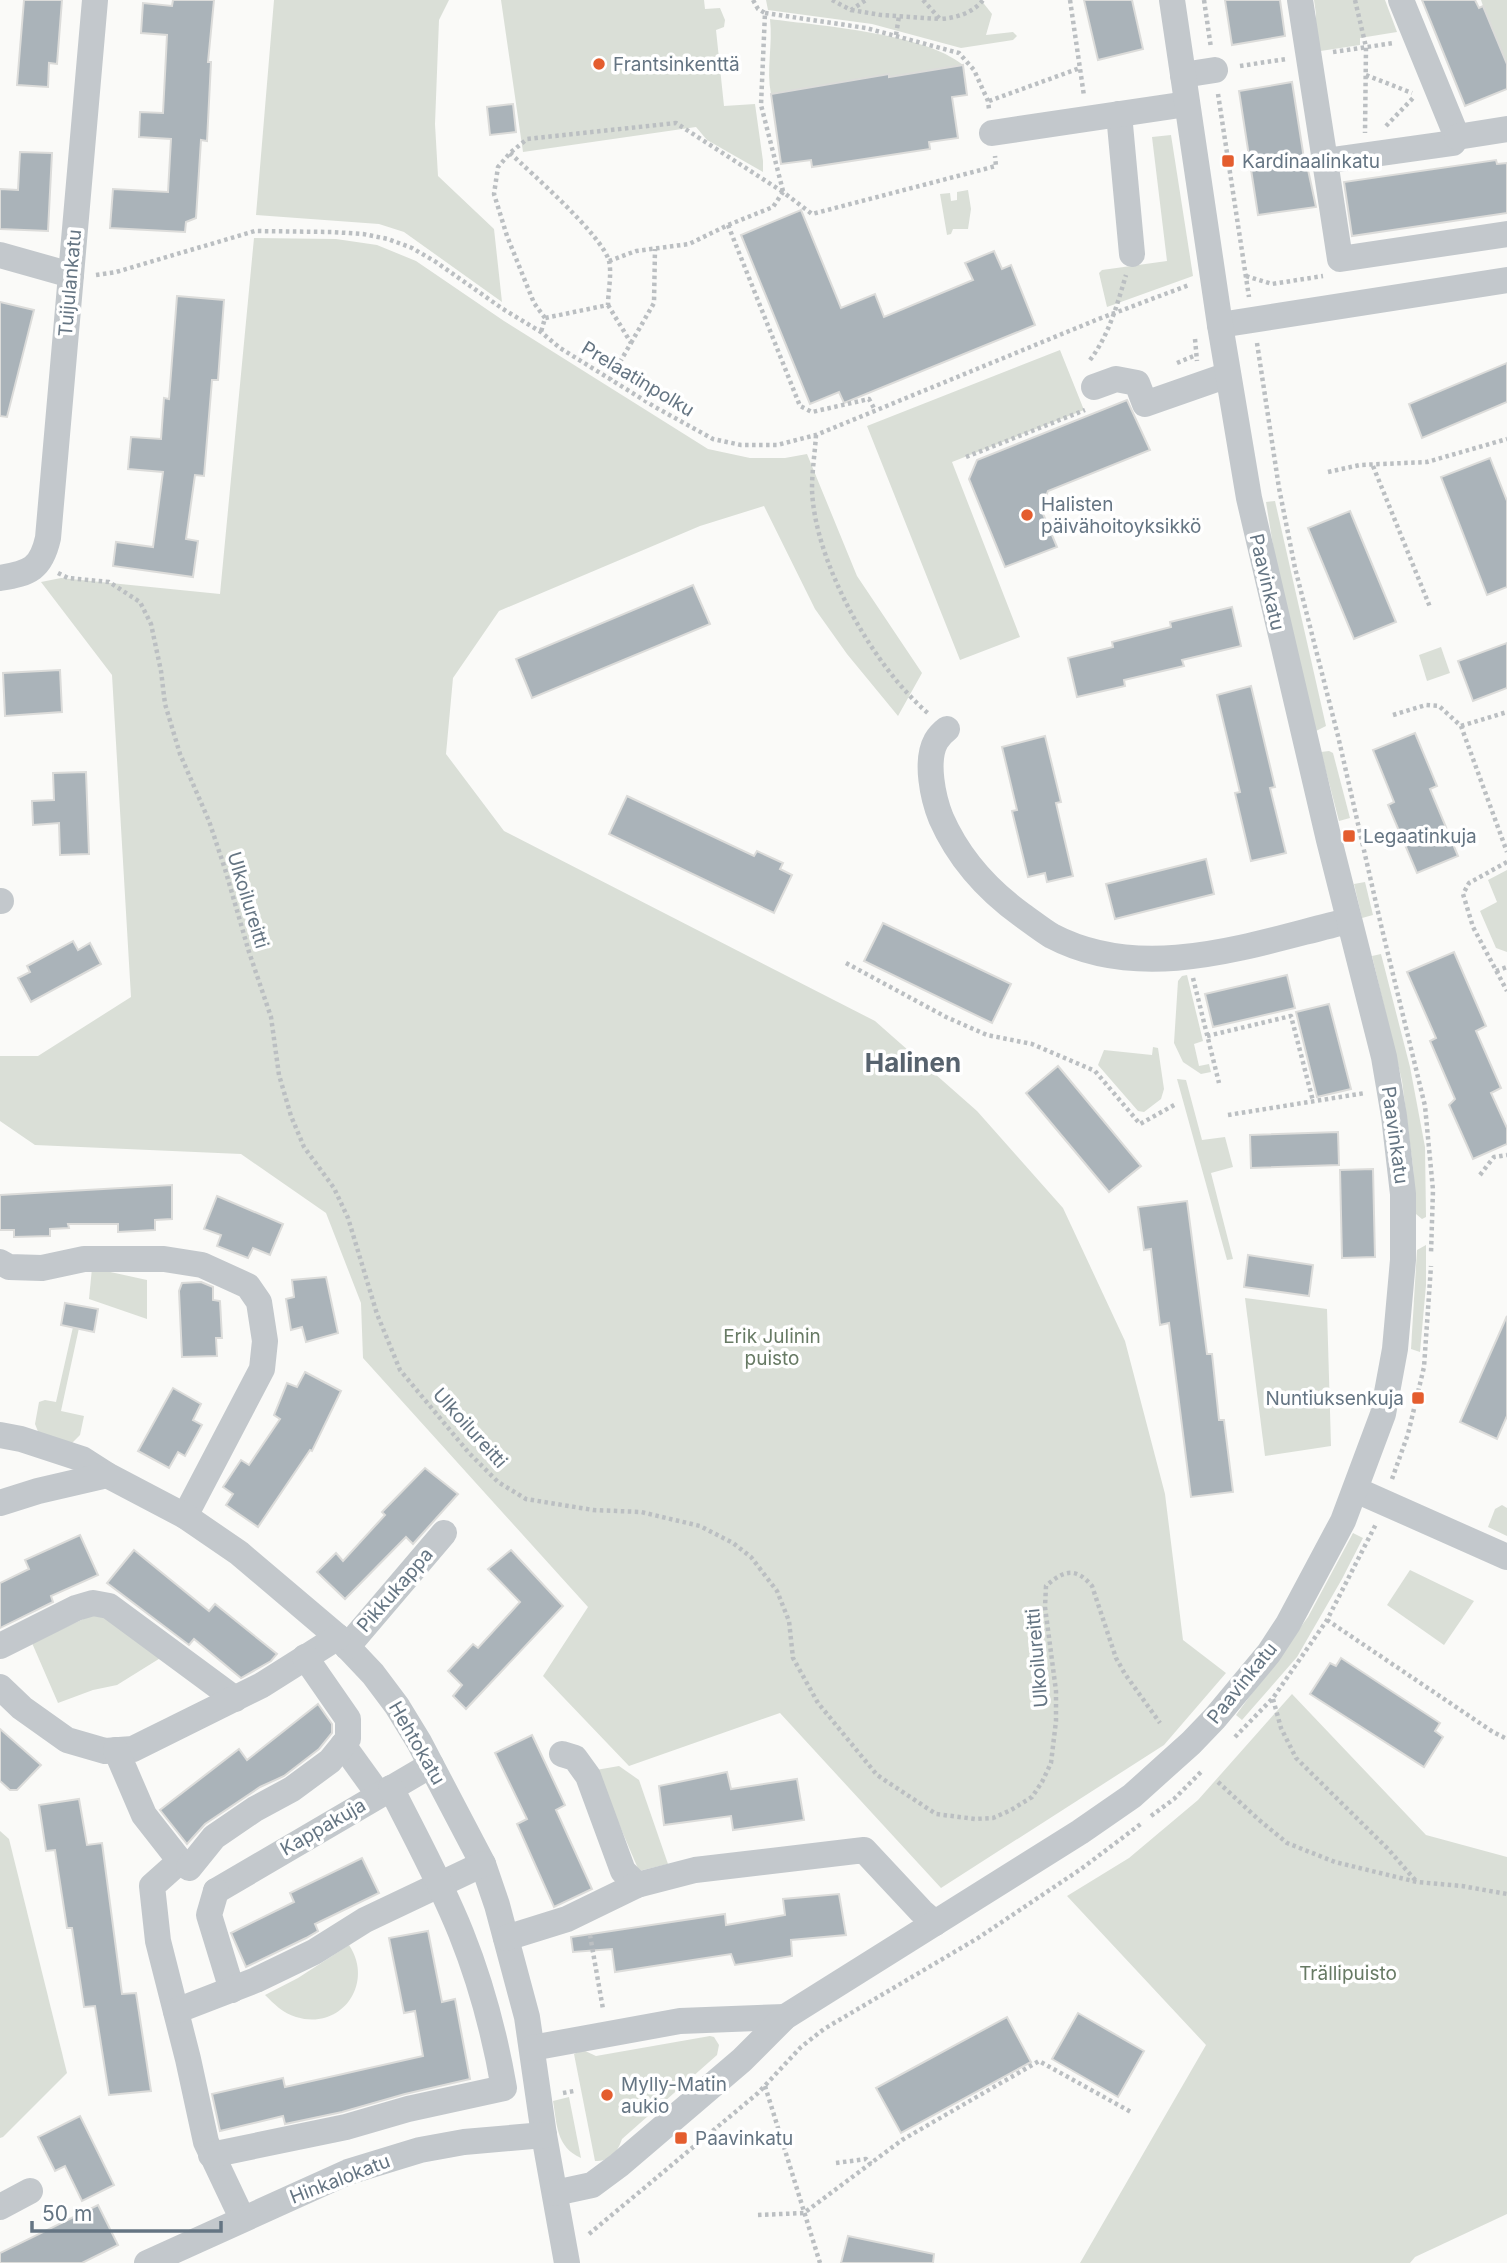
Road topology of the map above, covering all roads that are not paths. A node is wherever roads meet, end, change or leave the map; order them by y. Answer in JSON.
{"nodes":[{"id":1,"x":94,"y":0,"type":"edge"},
{"id":2,"x":1172,"y":0,"type":"edge"},
{"id":3,"x":1300,"y":0,"type":"edge"},
{"id":4,"x":1401,"y":0,"type":"edge"},
{"id":5,"x":1215,"y":70,"type":"road end"},
{"id":6,"x":1183,"y":75,"type":"junction"},
{"id":7,"x":1187,"y":104,"type":"junction"},
{"id":8,"x":1119,"y":114,"type":"junction"},
{"id":9,"x":1507,"y":130,"type":"edge"},
{"id":10,"x":992,"y":133,"type":"dead end"},
{"id":11,"x":1457,"y":137,"type":"junction"},
{"id":12,"x":1325,"y":161,"type":"junction"},
{"id":13,"x":1507,"y":234,"type":"edge"},
{"id":14,"x":1132,"y":254,"type":"road end"},
{"id":15,"x":0,"y":255,"type":"edge"},
{"id":16,"x":71,"y":275,"type":"junction"},
{"id":17,"x":1507,"y":280,"type":"edge"},
{"id":18,"x":1220,"y":325,"type":"junction"},
{"id":19,"x":1228,"y":375,"type":"junction"},
{"id":20,"x":1094,"y":387,"type":"road end"},
{"id":21,"x":0,"y":578,"type":"edge"},
{"id":22,"x":947,"y":729,"type":"road end"},
{"id":23,"x":1348,"y":921,"type":"junction"},
{"id":24,"x":0,"y":1262,"type":"edge"},
{"id":25,"x":0,"y":1435,"type":"edge"},
{"id":26,"x":107,"y":1475,"type":"junction"},
{"id":27,"x":1356,"y":1490,"type":"junction"},
{"id":28,"x":0,"y":1503,"type":"edge"},
{"id":29,"x":185,"y":1517,"type":"junction"},
{"id":30,"x":444,"y":1532,"type":"dead end"},
{"id":31,"x":1507,"y":1557,"type":"edge"},
{"id":32,"x":342,"y":1642,"type":"junction"},
{"id":33,"x":0,"y":1646,"type":"edge"},
{"id":34,"x":305,"y":1657,"type":"junction"},
{"id":35,"x":0,"y":1687,"type":"edge"},
{"id":36,"x":235,"y":1699,"type":"junction"},
{"id":37,"x":343,"y":1745,"type":"junction"},
{"id":38,"x":116,"y":1750,"type":"junction"},
{"id":39,"x":562,"y":1754,"type":"dead end"},
{"id":40,"x":431,"y":1765,"type":"junction"},
{"id":41,"x":385,"y":1791,"type":"junction"},
{"id":42,"x":185,"y":1864,"type":"junction"},
{"id":43,"x":483,"y":1864,"type":"junction"},
{"id":44,"x":440,"y":1885,"type":"junction"},
{"id":45,"x":637,"y":1885,"type":"junction"},
{"id":46,"x":216,"y":1891,"type":"junction"},
{"id":47,"x":935,"y":1923,"type":"junction"},
{"id":48,"x":506,"y":1938,"type":"junction"},
{"id":49,"x":232,"y":1990,"type":"junction"},
{"id":50,"x":176,"y":2011,"type":"junction"},
{"id":51,"x":785,"y":2017,"type":"junction"},
{"id":52,"x":725,"y":2020,"type":"junction"},
{"id":53,"x":532,"y":2048,"type":"junction"},
{"id":54,"x":742,"y":2060,"type":"junction"},
{"id":55,"x":544,"y":2135,"type":"junction"},
{"id":56,"x":211,"y":2155,"type":"junction"},
{"id":57,"x":30,"y":2190,"type":"dead end"},
{"id":58,"x":555,"y":2193,"type":"junction"},
{"id":59,"x":0,"y":2207,"type":"edge"},
{"id":60,"x":242,"y":2218,"type":"junction"},
{"id":61,"x":147,"y":2263,"type":"edge"},
{"id":62,"x":567,"y":2263,"type":"edge"}],
"edges":[{"from":1,"to":16,"type":"street","name":"Tuijulankatu"},
{"from":2,"to":6,"type":"street","name":"Paavinkatu"},
{"from":3,"to":12,"type":"street"},
{"from":4,"to":11,"type":"street"},
{"from":5,"to":6,"type":"street"},
{"from":6,"to":7,"type":"street","name":"Paavinkatu"},
{"from":7,"to":8,"type":"street"},
{"from":7,"to":18,"type":"street","name":"Paavinkatu"},
{"from":8,"to":10,"type":"street"},
{"from":8,"to":14,"type":"street"},
{"from":9,"to":11,"type":"street"},
{"from":11,"to":12,"type":"street"},
{"from":12,"to":13,"type":"street"},
{"from":15,"to":16,"type":"street"},
{"from":16,"to":21,"type":"street","name":"Tuijulankatu"},
{"from":17,"to":18,"type":"street"},
{"from":18,"to":19,"type":"street","name":"Paavinkatu"},
{"from":19,"to":20,"type":"street"},
{"from":19,"to":23,"type":"street","name":"Paavinkatu"},
{"from":22,"to":23,"type":"street"},
{"from":23,"to":27,"type":"street","name":"Paavinkatu"},
{"from":24,"to":29,"type":"street"},
{"from":25,"to":26,"type":"street","name":"Hehtokatu"},
{"from":26,"to":28,"type":"street"},
{"from":26,"to":29,"type":"street","name":"Hehtokatu"},
{"from":27,"to":31,"type":"street"},
{"from":27,"to":47,"type":"street","name":"Paavinkatu"},
{"from":29,"to":32,"type":"street","name":"Hehtokatu"},
{"from":30,"to":32,"type":"street","name":"Pikkukappa"},
{"from":32,"to":34,"type":"street","name":"Pikkukappa"},
{"from":32,"to":40,"type":"street","name":"Hehtokatu"},
{"from":33,"to":36,"type":"street"},
{"from":34,"to":36,"type":"street","name":"Pikkukappa"},
{"from":34,"to":37,"type":"street"},
{"from":35,"to":38,"type":"street"},
{"from":36,"to":38,"type":"street","name":"Pikkukappa"},
{"from":37,"to":41,"type":"street"},
{"from":37,"to":42,"type":"street"},
{"from":38,"to":42,"type":"street"},
{"from":39,"to":45,"type":"street"},
{"from":40,"to":41,"type":"street","name":"Kappakuja"},
{"from":40,"to":43,"type":"street","name":"Hehtokatu"},
{"from":41,"to":44,"type":"street"},
{"from":41,"to":46,"type":"street","name":"Kappakuja"},
{"from":42,"to":46,"type":"street"},
{"from":42,"to":50,"type":"street"},
{"from":43,"to":44,"type":"street"},
{"from":43,"to":48,"type":"street","name":"Hehtokatu"},
{"from":44,"to":49,"type":"street"},
{"from":44,"to":56,"type":"street"},
{"from":45,"to":47,"type":"street"},
{"from":45,"to":48,"type":"street"},
{"from":46,"to":49,"type":"street"},
{"from":47,"to":51,"type":"street","name":"Paavinkatu"},
{"from":48,"to":53,"type":"street","name":"Hehtokatu"},
{"from":49,"to":50,"type":"street"},
{"from":50,"to":56,"type":"street"},
{"from":51,"to":52,"type":"street","name":"Paavinkatu"},
{"from":51,"to":54,"type":"street","name":"Paavinkatu"},
{"from":52,"to":53,"type":"street","name":"Paavinkatu"},
{"from":52,"to":54,"type":"street"},
{"from":53,"to":55,"type":"street","name":"Hehtokatu"},
{"from":54,"to":58,"type":"street","name":"Paavinkatu"},
{"from":55,"to":58,"type":"street","name":"Hehtokatu"},
{"from":55,"to":60,"type":"street","name":"Hinkalokatu"},
{"from":56,"to":60,"type":"street"},
{"from":57,"to":59,"type":"street"},
{"from":58,"to":62,"type":"street","name":"Hehtokatu"},
{"from":60,"to":61,"type":"street","name":"Hinkalokatu"}]}
